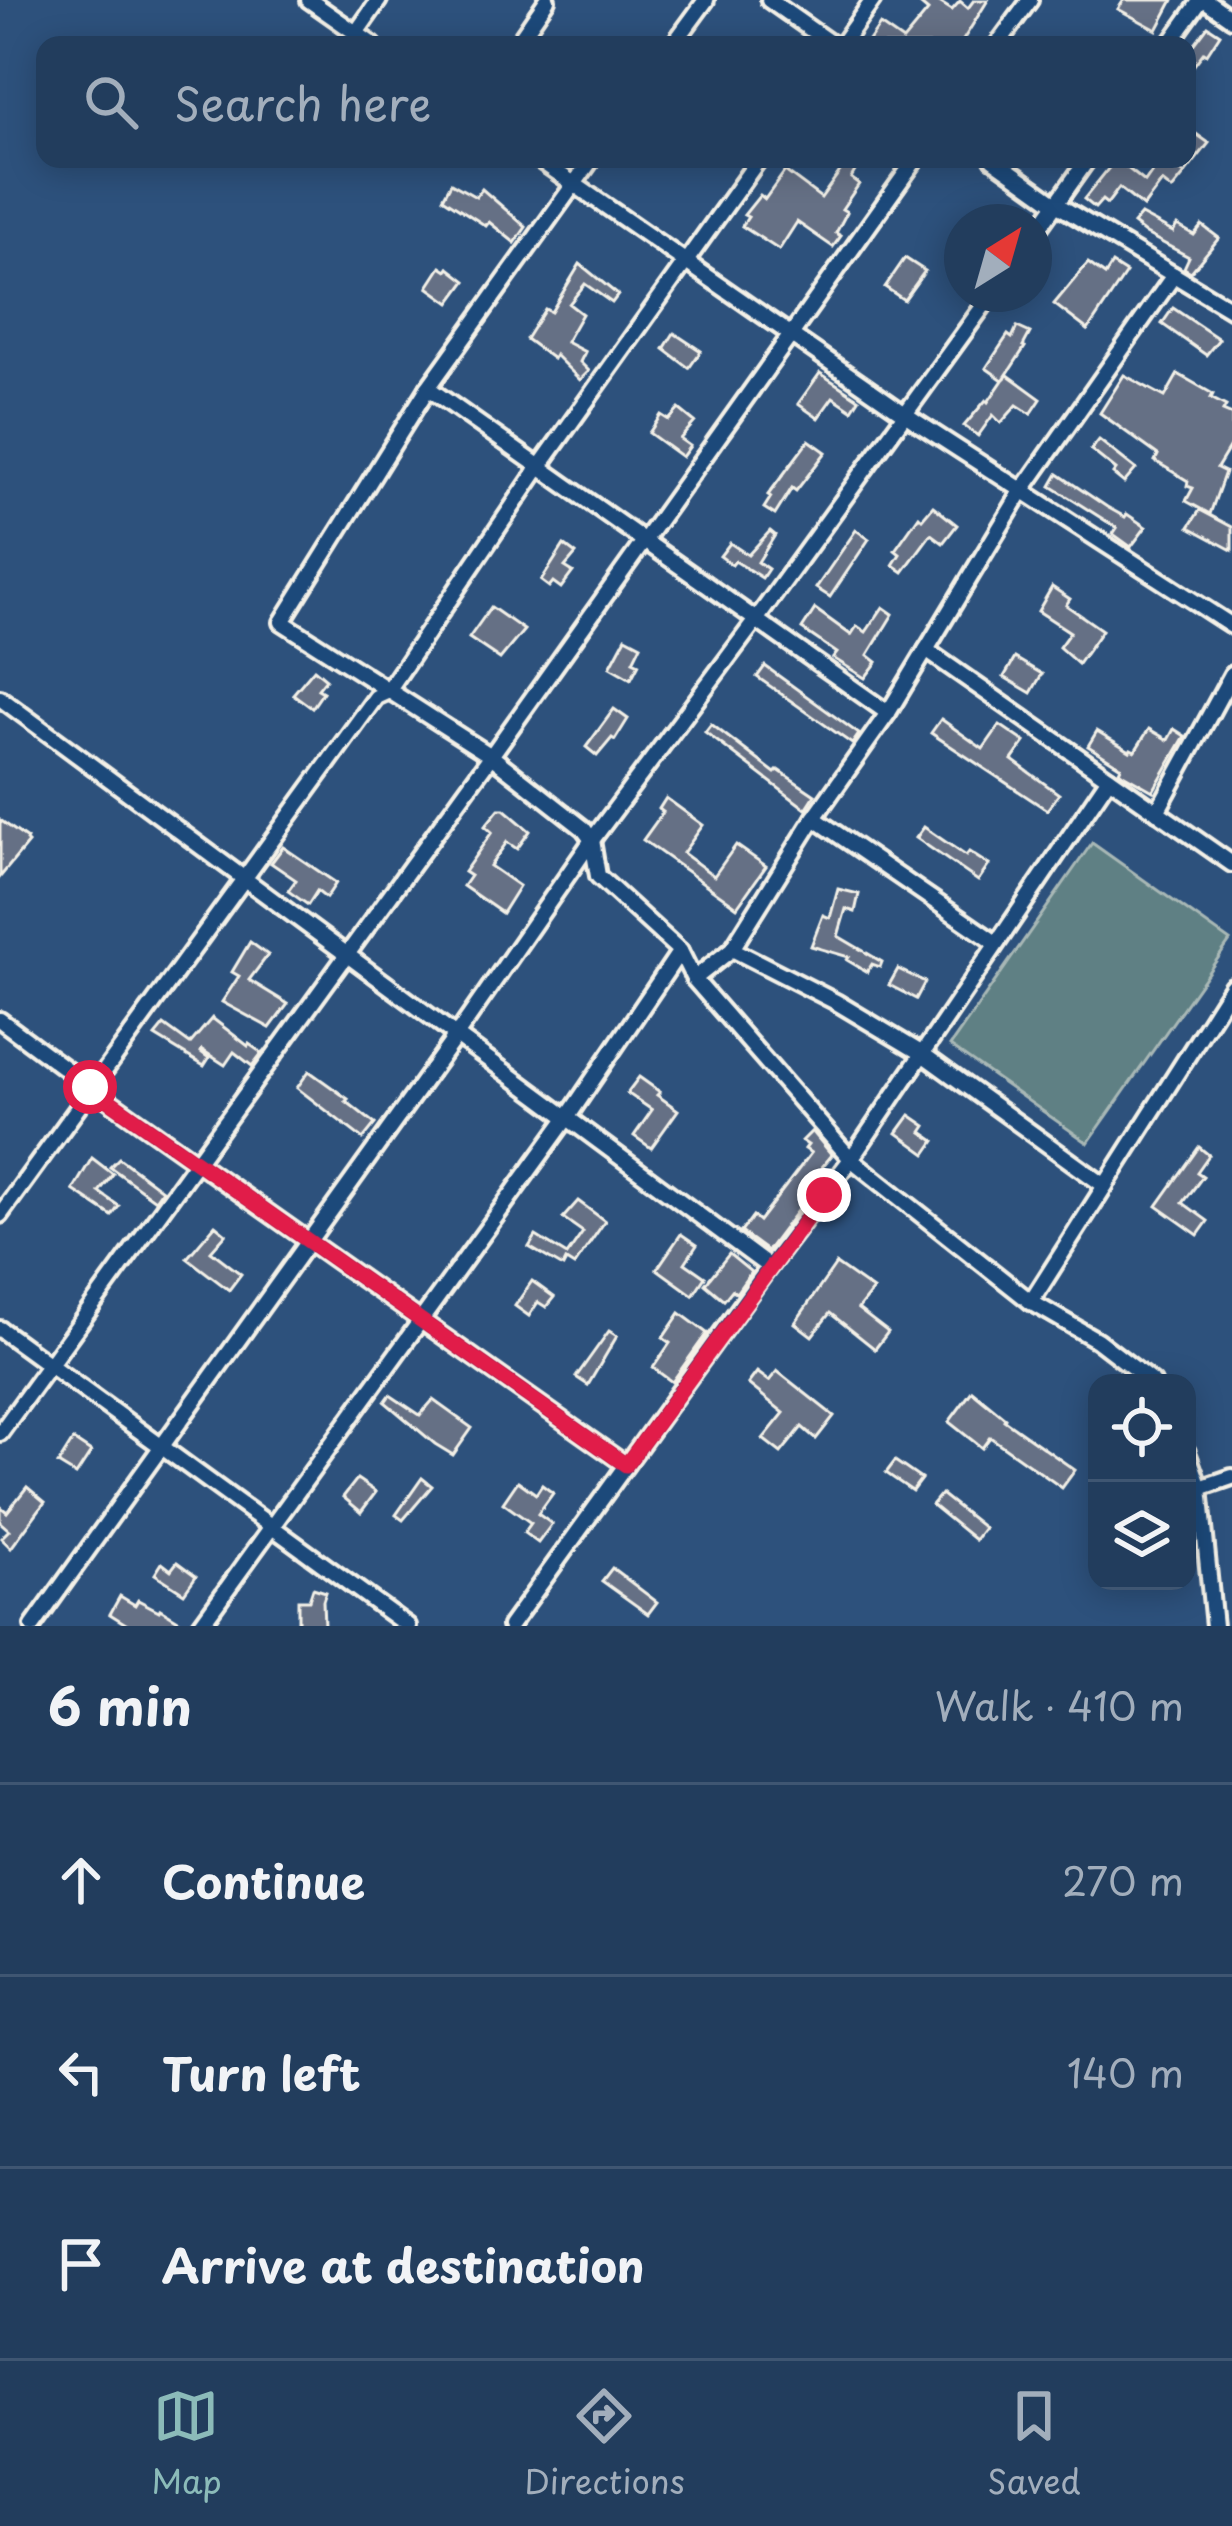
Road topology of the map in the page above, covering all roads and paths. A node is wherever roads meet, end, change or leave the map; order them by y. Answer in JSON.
{"nodes":[{"id":1,"x":309,"y":0,"type":"edge"},
{"id":2,"x":379,"y":0,"type":"edge"},
{"id":3,"x":547,"y":0,"type":"edge"},
{"id":4,"x":706,"y":0,"type":"edge"},
{"id":5,"x":769,"y":0,"type":"edge"},
{"id":6,"x":873,"y":0,"type":"edge"},
{"id":7,"x":1030,"y":0,"type":"edge"},
{"id":8,"x":1203,"y":0,"type":"edge"},
{"id":9,"x":1232,"y":20,"type":"edge"},
{"id":10,"x":356,"y":33,"type":"junction"},
{"id":11,"x":360,"y":36,"type":"edge"},
{"id":12,"x":522,"y":36,"type":"edge"},
{"id":13,"x":680,"y":36,"type":"edge"},
{"id":14,"x":823,"y":36,"type":"edge"},
{"id":15,"x":844,"y":36,"type":"edge"},
{"id":16,"x":1004,"y":36,"type":"edge"},
{"id":17,"x":1176,"y":36,"type":"edge"},
{"id":18,"x":551,"y":168,"type":"edge"},
{"id":19,"x":586,"y":168,"type":"edge"},
{"id":20,"x":753,"y":168,"type":"edge"},
{"id":21,"x":910,"y":168,"type":"edge"},
{"id":22,"x":1006,"y":168,"type":"edge"},
{"id":23,"x":1082,"y":168,"type":"edge"},
{"id":24,"x":574,"y":184,"type":"junction"},
{"id":25,"x":1057,"y":204,"type":"junction"},
{"id":26,"x":1052,"y":211,"type":"edge"},
{"id":27,"x":686,"y":262,"type":"junction"},
{"id":28,"x":1174,"y":275,"type":"junction"},
{"id":29,"x":1232,"y":310,"type":"edge"},
{"id":30,"x":979,"y":312,"type":"edge"},
{"id":31,"x":790,"y":334,"type":"junction"},
{"id":32,"x":428,"y":388,"type":"junction"},
{"id":33,"x":905,"y":414,"type":"junction"},
{"id":34,"x":540,"y":466,"type":"junction"},
{"id":35,"x":1022,"y":490,"type":"junction"},
{"id":36,"x":644,"y":540,"type":"junction"},
{"id":37,"x":756,"y":620,"type":"junction"},
{"id":38,"x":1232,"y":626,"type":"edge"},
{"id":39,"x":926,"y":650,"type":"junction"},
{"id":40,"x":1232,"y":674,"type":"edge"},
{"id":41,"x":387,"y":692,"type":"junction"},
{"id":42,"x":0,"y":698,"type":"edge"},
{"id":43,"x":888,"y":713,"type":"junction"},
{"id":44,"x":490,"y":756,"type":"junction"},
{"id":45,"x":1109,"y":778,"type":"junction"},
{"id":46,"x":1157,"y":812,"type":"junction"},
{"id":47,"x":814,"y":818,"type":"junction"},
{"id":48,"x":592,"y":840,"type":"junction"},
{"id":49,"x":1232,"y":864,"type":"edge"},
{"id":50,"x":243,"y":878,"type":"junction"},
{"id":51,"x":996,"y":944,"type":"junction"},
{"id":52,"x":732,"y":949,"type":"junction"},
{"id":53,"x":680,"y":951,"type":"junction"},
{"id":54,"x":346,"y":954,"type":"junction"},
{"id":55,"x":694,"y":979,"type":"junction"},
{"id":56,"x":1232,"y":986,"type":"edge"},
{"id":57,"x":0,"y":1020,"type":"edge"},
{"id":58,"x":456,"y":1036,"type":"junction"},
{"id":59,"x":921,"y":1052,"type":"junction"},
{"id":60,"x":92,"y":1088,"type":"junction"},
{"id":61,"x":567,"y":1118,"type":"junction"},
{"id":62,"x":851,"y":1159,"type":"junction"},
{"id":63,"x":196,"y":1161,"type":"junction"},
{"id":64,"x":1105,"y":1186,"type":"junction"},
{"id":65,"x":0,"y":1215,"type":"edge"},
{"id":66,"x":310,"y":1240,"type":"junction"},
{"id":67,"x":769,"y":1267,"type":"junction"},
{"id":68,"x":1031,"y":1302,"type":"junction"},
{"id":69,"x":420,"y":1318,"type":"junction"},
{"id":70,"x":0,"y":1329,"type":"edge"},
{"id":71,"x":49,"y":1365,"type":"junction"},
{"id":72,"x":1141,"y":1374,"type":"edge"},
{"id":73,"x":0,"y":1433,"type":"edge"},
{"id":74,"x":161,"y":1447,"type":"junction"},
{"id":75,"x":626,"y":1465,"type":"junction"},
{"id":76,"x":1196,"y":1477,"type":"edge"},
{"id":77,"x":1232,"y":1477,"type":"edge"},
{"id":78,"x":1200,"y":1488,"type":"junction"},
{"id":79,"x":271,"y":1526,"type":"junction"},
{"id":80,"x":33,"y":1626,"type":"edge"},
{"id":81,"x":200,"y":1626,"type":"edge"},
{"id":82,"x":408,"y":1626,"type":"edge"},
{"id":83,"x":510,"y":1626,"type":"edge"},
{"id":84,"x":1214,"y":1626,"type":"edge"}],
"edges":[{"from":1,"to":10,"type":"street"},
{"from":2,"to":10,"type":"street"},
{"from":3,"to":12,"type":"street"},
{"from":4,"to":13,"type":"street"},
{"from":5,"to":14,"type":"street"},
{"from":6,"to":15,"type":"street"},
{"from":7,"to":16,"type":"street"},
{"from":8,"to":9,"type":"street"},
{"from":8,"to":17,"type":"street"},
{"from":10,"to":11,"type":"street"},
{"from":18,"to":24,"type":"street"},
{"from":19,"to":24,"type":"street"},
{"from":20,"to":27,"type":"street"},
{"from":21,"to":31,"type":"street"},
{"from":22,"to":25,"type":"street"},
{"from":23,"to":25,"type":"street"},
{"from":24,"to":27,"type":"street"},
{"from":24,"to":32,"type":"street"},
{"from":25,"to":26,"type":"street"},
{"from":25,"to":28,"type":"street"},
{"from":27,"to":31,"type":"street"},
{"from":27,"to":34,"type":"street"},
{"from":28,"to":29,"type":"street"},
{"from":28,"to":35,"type":"street"},
{"from":30,"to":33,"type":"street"},
{"from":31,"to":33,"type":"street"},
{"from":31,"to":36,"type":"street"},
{"from":32,"to":34,"type":"street"},
{"from":32,"to":41,"type":"street"},
{"from":33,"to":35,"type":"street"},
{"from":33,"to":37,"type":"street"},
{"from":34,"to":36,"type":"street"},
{"from":34,"to":41,"type":"street"},
{"from":35,"to":38,"type":"street"},
{"from":35,"to":39,"type":"street"},
{"from":36,"to":37,"type":"street"},
{"from":36,"to":44,"type":"street"},
{"from":37,"to":43,"type":"street"},
{"from":37,"to":48,"type":"street"},
{"from":39,"to":43,"type":"street"},
{"from":39,"to":45,"type":"street"},
{"from":40,"to":46,"type":"street"},
{"from":41,"to":44,"type":"street"},
{"from":41,"to":50,"type":"street"},
{"from":42,"to":50,"type":"street"},
{"from":43,"to":47,"type":"street"},
{"from":44,"to":48,"type":"street"},
{"from":44,"to":54,"type":"street"},
{"from":45,"to":46,"type":"street"},
{"from":45,"to":51,"type":"street"},
{"from":46,"to":49,"type":"street"},
{"from":47,"to":51,"type":"street"},
{"from":47,"to":52,"type":"street"},
{"from":48,"to":53,"type":"street"},
{"from":48,"to":58,"type":"street"},
{"from":50,"to":54,"type":"street"},
{"from":50,"to":60,"type":"street"},
{"from":51,"to":59,"type":"street"},
{"from":52,"to":55,"type":"street"},
{"from":52,"to":59,"type":"street"},
{"from":53,"to":55,"type":"street"},
{"from":53,"to":61,"type":"street"},
{"from":54,"to":58,"type":"street"},
{"from":54,"to":63,"type":"street"},
{"from":55,"to":62,"type":"street"},
{"from":56,"to":64,"type":"street"},
{"from":57,"to":60,"type":"street"},
{"from":58,"to":61,"type":"street"},
{"from":58,"to":66,"type":"street"},
{"from":59,"to":62,"type":"street"},
{"from":59,"to":64,"type":"street"},
{"from":60,"to":63,"type":"street"},
{"from":60,"to":65,"type":"street"},
{"from":61,"to":67,"type":"street"},
{"from":61,"to":69,"type":"street"},
{"from":62,"to":67,"type":"street"},
{"from":62,"to":68,"type":"street"},
{"from":63,"to":66,"type":"street"},
{"from":63,"to":71,"type":"street"},
{"from":64,"to":68,"type":"street"},
{"from":66,"to":69,"type":"street"},
{"from":66,"to":74,"type":"street"},
{"from":67,"to":75,"type":"street"},
{"from":68,"to":72,"type":"street"},
{"from":69,"to":75,"type":"street"},
{"from":69,"to":79,"type":"street"},
{"from":70,"to":71,"type":"street"},
{"from":71,"to":73,"type":"street"},
{"from":71,"to":74,"type":"street"},
{"from":74,"to":79,"type":"street"},
{"from":74,"to":80,"type":"street"},
{"from":75,"to":83,"type":"street"},
{"from":76,"to":78,"type":"street"},
{"from":77,"to":78,"type":"street"},
{"from":78,"to":84,"type":"street"},
{"from":79,"to":81,"type":"street"},
{"from":79,"to":82,"type":"street"}]}
